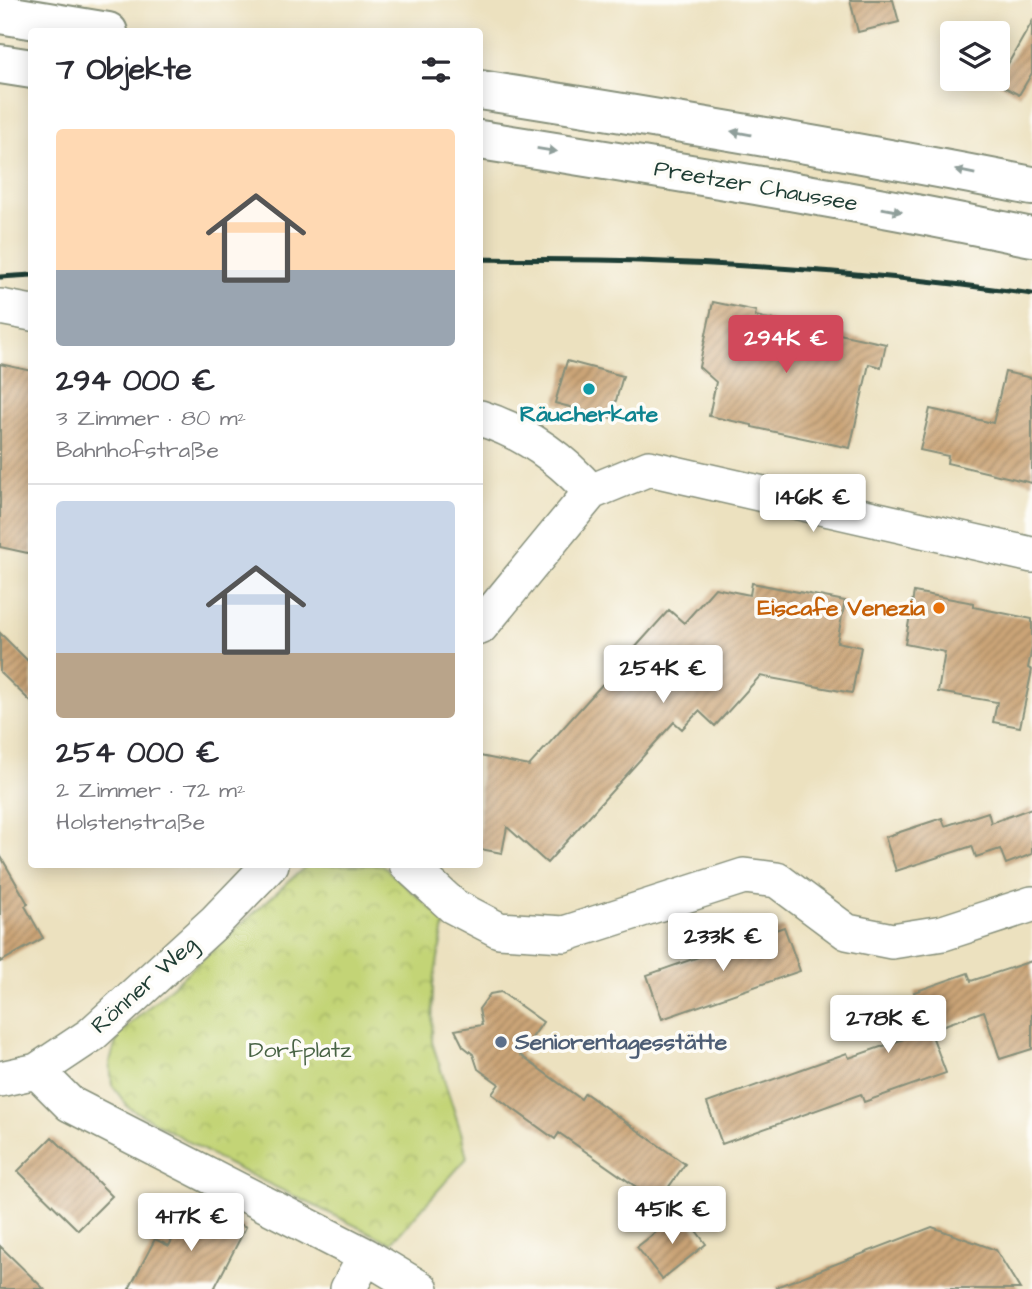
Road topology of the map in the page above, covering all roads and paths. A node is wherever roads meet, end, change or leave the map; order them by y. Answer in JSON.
{"nodes":[{"id":1,"x":0,"y":14,"type":"edge"},
{"id":2,"x":84,"y":28,"type":"edge"},
{"id":3,"x":0,"y":64,"type":"edge"},
{"id":4,"x":28,"y":68,"type":"edge"},
{"id":5,"x":483,"y":90,"type":"edge"},
{"id":6,"x":483,"y":140,"type":"edge"},
{"id":7,"x":1032,"y":186,"type":"edge"},
{"id":8,"x":1032,"y":237,"type":"edge"},
{"id":9,"x":0,"y":307,"type":"edge"},
{"id":10,"x":28,"y":312,"type":"edge"},
{"id":11,"x":483,"y":419,"type":"edge"},
{"id":12,"x":592,"y":492,"type":"junction"},
{"id":13,"x":1032,"y":555,"type":"edge"},
{"id":14,"x":483,"y":623,"type":"edge"},
{"id":15,"x":267,"y":868,"type":"edge"},
{"id":16,"x":411,"y":868,"type":"edge"},
{"id":17,"x":1032,"y":904,"type":"edge"},
{"id":18,"x":37,"y":1071,"type":"junction"},
{"id":19,"x":0,"y":1079,"type":"edge"},
{"id":20,"x":366,"y":1256,"type":"junction"},
{"id":21,"x":348,"y":1289,"type":"edge"},
{"id":22,"x":421,"y":1289,"type":"edge"}],
"edges":[{"from":1,"to":2,"type":"highway"},
{"from":3,"to":4,"type":"highway"},
{"from":7,"to":5,"type":"highway","one_way":true},
{"from":6,"to":8,"type":"highway","name":"Preetzer Chaussee","one_way":true},
{"from":9,"to":10,"type":"street"},
{"from":11,"to":12,"type":"street"},
{"from":12,"to":13,"type":"street"},
{"from":12,"to":14,"type":"street"},
{"from":15,"to":18,"type":"street","name":"Rönner Weg"},
{"from":16,"to":17,"type":"street"},
{"from":18,"to":19,"type":"street","name":"Rönner Weg"},
{"from":18,"to":20,"type":"street"},
{"from":20,"to":21,"type":"street"},
{"from":20,"to":22,"type":"street"}]}
